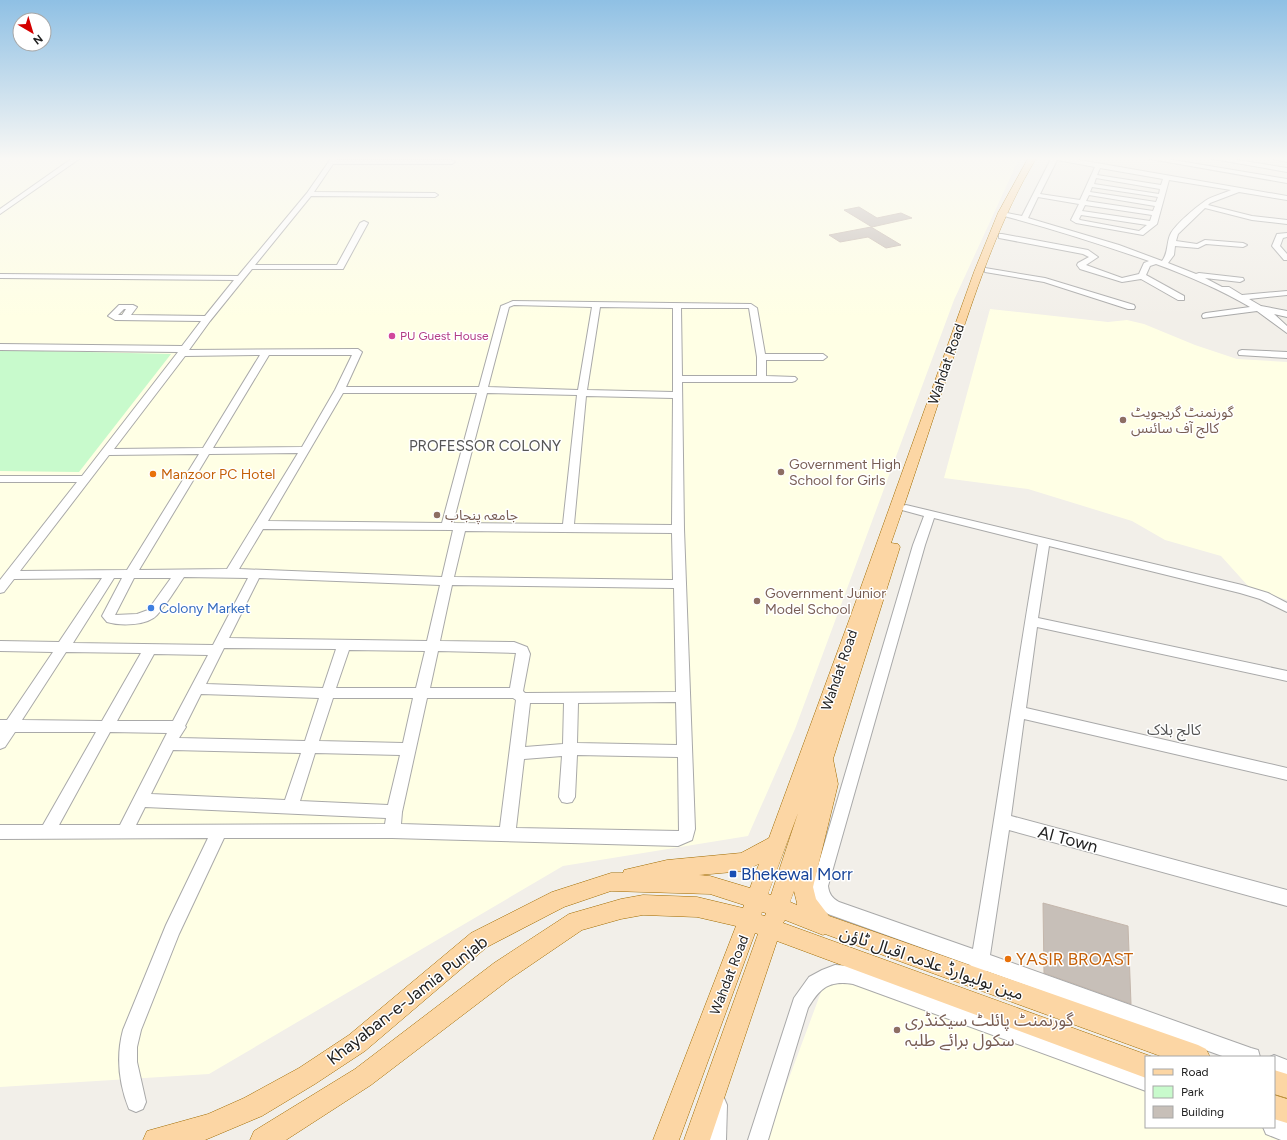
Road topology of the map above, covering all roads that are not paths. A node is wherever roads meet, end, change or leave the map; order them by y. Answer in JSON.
{"nodes":[{"id":1,"x":295,"y":210,"type":"edge"},
{"id":2,"x":1013,"y":210,"type":"edge"},
{"id":3,"x":1014,"y":210,"type":"edge"},
{"id":4,"x":1019,"y":210,"type":"edge"},
{"id":5,"x":1130,"y":210,"type":"edge"},
{"id":6,"x":1157,"y":210,"type":"edge"},
{"id":7,"x":1198,"y":210,"type":"edge"},
{"id":8,"x":1220,"y":210,"type":"edge"},
{"id":9,"x":1078,"y":212,"type":"joint"},
{"id":10,"x":1156,"y":214,"type":"junction"},
{"id":11,"x":1012,"y":216,"type":"junction"},
{"id":12,"x":1287,"y":222,"type":"edge"},
{"id":13,"x":364,"y":223,"type":"dead end"},
{"id":14,"x":1153,"y":224,"type":"junction"},
{"id":15,"x":1287,"y":235,"type":"edge"},
{"id":16,"x":1002,"y":236,"type":"junction"},
{"id":17,"x":1171,"y":243,"type":"junction"},
{"id":18,"x":1243,"y":245,"type":"dead end"},
{"id":19,"x":1287,"y":258,"type":"edge"},
{"id":20,"x":1154,"y":262,"type":"junction"},
{"id":21,"x":1163,"y":264,"type":"junction"},
{"id":22,"x":248,"y":267,"type":"junction"},
{"id":23,"x":988,"y":270,"type":"junction"},
{"id":24,"x":1192,"y":275,"type":"junction"},
{"id":25,"x":0,"y":276,"type":"edge"},
{"id":26,"x":1142,"y":276,"type":"junction"},
{"id":27,"x":1240,"y":280,"type":"dead end"},
{"id":28,"x":236,"y":281,"type":"junction"},
{"id":29,"x":0,"y":283,"type":"edge"},
{"id":30,"x":1287,"y":293,"type":"edge"},
{"id":31,"x":1181,"y":298,"type":"dead end"},
{"id":32,"x":1239,"y":298,"type":"junction"},
{"id":33,"x":596,"y":305,"type":"junction"},
{"id":34,"x":677,"y":306,"type":"junction"},
{"id":35,"x":1131,"y":307,"type":"dead end"},
{"id":36,"x":1258,"y":308,"type":"junction"},
{"id":37,"x":1287,"y":314,"type":"edge"},
{"id":38,"x":1206,"y":316,"type":"dead end"},
{"id":39,"x":124,"y":317,"type":"junction"},
{"id":40,"x":207,"y":319,"type":"junction"},
{"id":41,"x":1287,"y":330,"type":"edge"},
{"id":42,"x":0,"y":348,"type":"edge"},
{"id":43,"x":184,"y":351,"type":"junction"},
{"id":44,"x":266,"y":353,"type":"junction"},
{"id":45,"x":1242,"y":353,"type":"dead end"},
{"id":46,"x":1287,"y":355,"type":"edge"},
{"id":47,"x":761,"y":357,"type":"junction"},
{"id":48,"x":823,"y":357,"type":"dead end"},
{"id":49,"x":677,"y":379,"type":"junction"},
{"id":50,"x":762,"y":379,"type":"junction"},
{"id":51,"x":792,"y":379,"type":"dead end"},
{"id":52,"x":340,"y":390,"type":"junction"},
{"id":53,"x":482,"y":390,"type":"junction"},
{"id":54,"x":582,"y":393,"type":"junction"},
{"id":55,"x":677,"y":395,"type":"junction"},
{"id":56,"x":305,"y":450,"type":"junction"},
{"id":57,"x":207,"y":451,"type":"junction"},
{"id":58,"x":106,"y":452,"type":"junction"},
{"id":59,"x":84,"y":479,"type":"junction"},
{"id":60,"x":0,"y":480,"type":"edge"},
{"id":61,"x":906,"y":508,"type":"junction"},
{"id":62,"x":930,"y":515,"type":"junction"},
{"id":63,"x":259,"y":525,"type":"junction"},
{"id":64,"x":454,"y":526,"type":"junction"},
{"id":65,"x":568,"y":528,"type":"junction"},
{"id":66,"x":678,"y":530,"type":"junction"},
{"id":67,"x":1044,"y":542,"type":"junction"},
{"id":68,"x":231,"y":573,"type":"junction"},
{"id":69,"x":180,"y":574,"type":"junction"},
{"id":70,"x":11,"y":575,"type":"junction"},
{"id":71,"x":110,"y":575,"type":"junction"},
{"id":72,"x":130,"y":575,"type":"junction"},
{"id":73,"x":255,"y":575,"type":"junction"},
{"id":74,"x":448,"y":581,"type":"junction"},
{"id":75,"x":680,"y":584,"type":"junction"},
{"id":76,"x":0,"y":589,"type":"edge"},
{"id":77,"x":871,"y":596,"type":"junction"},
{"id":78,"x":1287,"y":608,"type":"edge"},
{"id":79,"x":1031,"y":621,"type":"junction"},
{"id":80,"x":344,"y":644,"type":"junction"},
{"id":81,"x":432,"y":645,"type":"junction"},
{"id":82,"x":0,"y":646,"type":"edge"},
{"id":83,"x":219,"y":646,"type":"junction"},
{"id":84,"x":65,"y":647,"type":"junction"},
{"id":85,"x":150,"y":650,"type":"junction"},
{"id":86,"x":1287,"y":676,"type":"edge"},
{"id":87,"x":198,"y":689,"type":"junction"},
{"id":88,"x":328,"y":693,"type":"junction"},
{"id":89,"x":422,"y":694,"type":"junction"},
{"id":90,"x":519,"y":696,"type":"junction"},
{"id":91,"x":571,"y":697,"type":"junction"},
{"id":92,"x":683,"y":697,"type":"junction"},
{"id":93,"x":1018,"y":712,"type":"junction"},
{"id":94,"x":6,"y":726,"type":"edge"},
{"id":95,"x":107,"y":727,"type":"junction"},
{"id":96,"x":178,"y":727,"type":"junction"},
{"id":97,"x":0,"y":743,"type":"edge"},
{"id":98,"x":170,"y":744,"type":"junction"},
{"id":99,"x":310,"y":746,"type":"junction"},
{"id":100,"x":409,"y":749,"type":"junction"},
{"id":101,"x":570,"y":749,"type":"junction"},
{"id":102,"x":685,"y":751,"type":"junction"},
{"id":103,"x":518,"y":753,"type":"junction"},
{"id":104,"x":824,"y":759,"type":"junction"},
{"id":105,"x":1287,"y":774,"type":"edge"},
{"id":106,"x":567,"y":797,"type":"dead end"},
{"id":107,"x":141,"y":800,"type":"junction"},
{"id":108,"x":290,"y":807,"type":"junction"},
{"id":109,"x":394,"y":812,"type":"junction"},
{"id":110,"x":1003,"y":821,"type":"junction"},
{"id":111,"x":392,"y":831,"type":"junction"},
{"id":112,"x":0,"y":832,"type":"edge"},
{"id":113,"x":47,"y":832,"type":"junction"},
{"id":114,"x":124,"y":832,"type":"junction"},
{"id":115,"x":219,"y":832,"type":"junction"},
{"id":116,"x":507,"y":834,"type":"junction"},
{"id":117,"x":777,"y":844,"type":"junction"},
{"id":118,"x":611,"y":882,"type":"junction"},
{"id":119,"x":1287,"y":898,"type":"edge"},
{"id":120,"x":753,"y":910,"type":"junction"},
{"id":121,"x":774,"y":918,"type":"junction"},
{"id":122,"x":823,"y":925,"type":"junction"},
{"id":123,"x":979,"y":969,"type":"junction"},
{"id":124,"x":904,"y":986,"type":"junction"},
{"id":125,"x":1147,"y":1049,"type":"edge"},
{"id":126,"x":1192,"y":1056,"type":"edge"},
{"id":127,"x":1248,"y":1056,"type":"edge"},
{"id":128,"x":1275,"y":1065,"type":"edge"},
{"id":129,"x":1145,"y":1066,"type":"edge"},
{"id":130,"x":1287,"y":1070,"type":"edge"},
{"id":131,"x":1145,"y":1081,"type":"edge"},
{"id":132,"x":1275,"y":1082,"type":"edge"},
{"id":133,"x":717,"y":1084,"type":"junction"},
{"id":134,"x":1287,"y":1086,"type":"edge"},
{"id":135,"x":136,"y":1102,"type":"dead end"},
{"id":136,"x":1275,"y":1107,"type":"edge"},
{"id":137,"x":1287,"y":1111,"type":"edge"},
{"id":138,"x":1275,"y":1128,"type":"edge"},
{"id":139,"x":1287,"y":1132,"type":"edge"},
{"id":140,"x":184,"y":1137,"type":"edge"},
{"id":141,"x":156,"y":1140,"type":"edge"},
{"id":142,"x":263,"y":1140,"type":"edge"},
{"id":143,"x":666,"y":1140,"type":"edge"},
{"id":144,"x":697,"y":1140,"type":"edge"},
{"id":145,"x":716,"y":1140,"type":"edge"},
{"id":146,"x":758,"y":1140,"type":"edge"}],
"edges":[{"from":1,"to":22,"type":"street"},
{"from":2,"to":11,"type":"main road","name":"Wahdat Road"},
{"from":3,"to":11,"type":"main road","name":"Wahdat Road"},
{"from":4,"to":11,"type":"street"},
{"from":5,"to":10,"type":"street"},
{"from":6,"to":10,"type":"street"},
{"from":7,"to":17,"type":"street"},
{"from":8,"to":12,"type":"street"},
{"from":9,"to":14,"type":"street"},
{"from":9,"to":14,"type":"street"},
{"from":10,"to":14,"type":"street"},
{"from":11,"to":16,"type":"main road","name":"Wahdat Road"},
{"from":11,"to":20,"type":"street"},
{"from":11,"to":77,"type":"main road","name":"Wahdat Road"},
{"from":13,"to":22,"type":"street"},
{"from":15,"to":19,"type":"street"},
{"from":16,"to":23,"type":"main road","name":"Wahdat Road"},
{"from":16,"to":26,"type":"street"},
{"from":17,"to":18,"type":"street"},
{"from":17,"to":21,"type":"street"},
{"from":20,"to":21,"type":"street"},
{"from":20,"to":26,"type":"street"},
{"from":21,"to":24,"type":"street"},
{"from":22,"to":28,"type":"street"},
{"from":23,"to":35,"type":"street"},
{"from":23,"to":61,"type":"main road","name":"Wahdat Road"},
{"from":24,"to":27,"type":"street"},
{"from":24,"to":32,"type":"street"},
{"from":25,"to":28,"type":"street"},
{"from":26,"to":31,"type":"street"},
{"from":28,"to":29,"type":"street"},
{"from":28,"to":40,"type":"street"},
{"from":30,"to":32,"type":"street"},
{"from":32,"to":36,"type":"street"},
{"from":33,"to":34,"type":"street"},
{"from":33,"to":53,"type":"street"},
{"from":33,"to":54,"type":"street"},
{"from":34,"to":47,"type":"street"},
{"from":34,"to":49,"type":"street"},
{"from":36,"to":37,"type":"street"},
{"from":36,"to":38,"type":"street"},
{"from":36,"to":41,"type":"street"},
{"from":39,"to":39,"type":"street"},
{"from":39,"to":40,"type":"street"},
{"from":40,"to":43,"type":"street"},
{"from":42,"to":43,"type":"street"},
{"from":43,"to":44,"type":"street"},
{"from":43,"to":58,"type":"street"},
{"from":44,"to":52,"type":"street"},
{"from":44,"to":57,"type":"street"},
{"from":45,"to":46,"type":"street"},
{"from":47,"to":48,"type":"street"},
{"from":47,"to":50,"type":"street"},
{"from":49,"to":50,"type":"street"},
{"from":49,"to":55,"type":"street"},
{"from":50,"to":51,"type":"street"},
{"from":52,"to":53,"type":"street"},
{"from":52,"to":56,"type":"street"},
{"from":53,"to":54,"type":"street"},
{"from":53,"to":64,"type":"street"},
{"from":54,"to":55,"type":"street"},
{"from":54,"to":65,"type":"street"},
{"from":55,"to":66,"type":"street"},
{"from":56,"to":57,"type":"street"},
{"from":56,"to":63,"type":"street"},
{"from":57,"to":58,"type":"street"},
{"from":57,"to":72,"type":"street"},
{"from":58,"to":59,"type":"street"},
{"from":59,"to":60,"type":"street"},
{"from":59,"to":70,"type":"street"},
{"from":61,"to":62,"type":"street"},
{"from":61,"to":77,"type":"main road","name":"Wahdat Road"},
{"from":62,"to":67,"type":"street"},
{"from":62,"to":123,"type":"street"},
{"from":63,"to":64,"type":"street"},
{"from":63,"to":68,"type":"street"},
{"from":64,"to":65,"type":"street"},
{"from":64,"to":74,"type":"street"},
{"from":65,"to":66,"type":"street"},
{"from":66,"to":75,"type":"street"},
{"from":67,"to":78,"type":"street"},
{"from":67,"to":79,"type":"street"},
{"from":68,"to":69,"type":"street"},
{"from":68,"to":73,"type":"street"},
{"from":69,"to":72,"type":"street"},
{"from":69,"to":72,"type":"street"},
{"from":70,"to":71,"type":"street"},
{"from":70,"to":76,"type":"street"},
{"from":71,"to":72,"type":"street"},
{"from":71,"to":84,"type":"street"},
{"from":73,"to":74,"type":"street"},
{"from":73,"to":83,"type":"street"},
{"from":74,"to":75,"type":"street"},
{"from":74,"to":81,"type":"street"},
{"from":75,"to":92,"type":"street"},
{"from":77,"to":104,"type":"main road","name":"Wahdat Road"},
{"from":77,"to":117,"type":"main road","name":"Wahdat Road"},
{"from":79,"to":86,"type":"street"},
{"from":79,"to":93,"type":"street"},
{"from":80,"to":81,"type":"street"},
{"from":80,"to":83,"type":"street"},
{"from":80,"to":88,"type":"street"},
{"from":81,"to":89,"type":"street"},
{"from":81,"to":90,"type":"street"},
{"from":82,"to":84,"type":"street"},
{"from":83,"to":85,"type":"street"},
{"from":83,"to":87,"type":"street"},
{"from":84,"to":85,"type":"street"},
{"from":84,"to":94,"type":"street"},
{"from":85,"to":95,"type":"street"},
{"from":87,"to":88,"type":"street"},
{"from":87,"to":96,"type":"street"},
{"from":88,"to":89,"type":"street"},
{"from":88,"to":99,"type":"street"},
{"from":89,"to":90,"type":"street"},
{"from":89,"to":100,"type":"street"},
{"from":90,"to":91,"type":"street"},
{"from":90,"to":103,"type":"street"},
{"from":91,"to":92,"type":"street"},
{"from":91,"to":101,"type":"street"},
{"from":92,"to":102,"type":"street"},
{"from":93,"to":105,"type":"street"},
{"from":93,"to":110,"type":"street"},
{"from":94,"to":95,"type":"street"},
{"from":94,"to":97,"type":"street"},
{"from":95,"to":96,"type":"street"},
{"from":95,"to":113,"type":"street"},
{"from":96,"to":98,"type":"street"},
{"from":98,"to":99,"type":"street"},
{"from":98,"to":107,"type":"street"},
{"from":99,"to":100,"type":"street"},
{"from":99,"to":108,"type":"street"},
{"from":100,"to":109,"type":"street"},
{"from":101,"to":102,"type":"street"},
{"from":101,"to":103,"type":"street"},
{"from":101,"to":106,"type":"street"},
{"from":102,"to":116,"type":"street"},
{"from":103,"to":116,"type":"street"},
{"from":104,"to":121,"type":"main road","name":"Wahdat Road"},
{"from":104,"to":122,"type":"main road"},
{"from":107,"to":108,"type":"street"},
{"from":107,"to":114,"type":"street"},
{"from":108,"to":109,"type":"street"},
{"from":109,"to":111,"type":"street"},
{"from":110,"to":119,"type":"street","name":"AI Town"},
{"from":110,"to":123,"type":"street"},
{"from":111,"to":115,"type":"street"},
{"from":111,"to":116,"type":"street"},
{"from":112,"to":113,"type":"street"},
{"from":113,"to":114,"type":"street"},
{"from":114,"to":115,"type":"street"},
{"from":115,"to":135,"type":"street"},
{"from":117,"to":118,"type":"main road"},
{"from":117,"to":120,"type":"main road","name":"Wahdat Road"},
{"from":118,"to":120,"type":"main road","name":"Khayaban-e-Jamia Punjab"},
{"from":118,"to":140,"type":"main road","name":"Khayaban-e-Jamia Punjab"},
{"from":120,"to":121,"type":"main road","name":"مین بولیوارڈ علامہ اقبال ٹاؤن"},
{"from":120,"to":142,"type":"main road"},
{"from":120,"to":143,"type":"main road","name":"Wahdat Road"},
{"from":121,"to":122,"type":"main road","name":"مین بولیوارڈ علامہ اقبال ٹاؤن"},
{"from":121,"to":124,"type":"main road","name":"مین بولیوارڈ علامہ اقبال ٹاؤن"},
{"from":121,"to":133,"type":"main road","name":"Wahdat Road"},
{"from":122,"to":123,"type":"main road","name":"مین بولیوارڈ علامہ اقبال ٹاؤن"},
{"from":123,"to":125,"type":"main road","name":"مین بولیوارڈ علامہ اقبال ٹاؤن"},
{"from":123,"to":127,"type":"street"},
{"from":124,"to":129,"type":"main road","name":"مین بولیوارڈ علامہ اقبال ٹاؤن"},
{"from":124,"to":131,"type":"street"},
{"from":124,"to":146,"type":"street"},
{"from":125,"to":126,"type":"main road","name":"مین بولیوارڈ علامہ اقبال ٹاؤن"},
{"from":128,"to":130,"type":"street"},
{"from":132,"to":134,"type":"main road"},
{"from":133,"to":144,"type":"main road","name":"Wahdat Road"},
{"from":133,"to":145,"type":"street"},
{"from":136,"to":137,"type":"main road"},
{"from":138,"to":139,"type":"street"},
{"from":140,"to":141,"type":"main road","name":"Khayaban-e-Jamia Punjab"}]}
